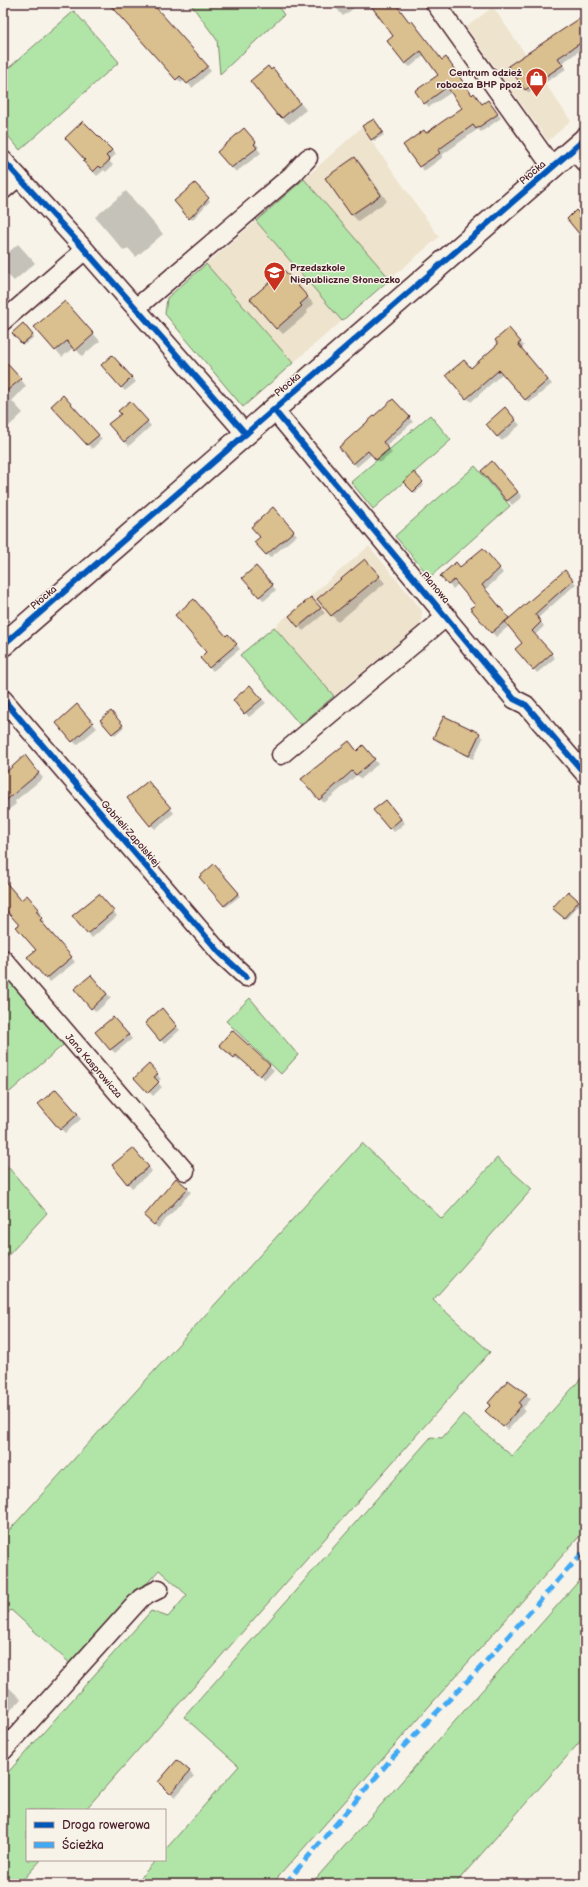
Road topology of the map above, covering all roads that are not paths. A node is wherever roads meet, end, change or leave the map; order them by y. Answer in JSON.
{"nodes":[{"id":1,"x":435,"y":3,"type":"edge"},
{"id":2,"x":581,"y":150,"type":"edge"},
{"id":3,"x":308,"y":158,"type":"dead end"},
{"id":4,"x":3,"y":160,"type":"edge"},
{"id":5,"x":552,"y":167,"type":"junction"},
{"id":6,"x":18,"y":177,"type":"junction"},
{"id":7,"x":3,"y":190,"type":"edge"},
{"id":8,"x":86,"y":250,"type":"junction"},
{"id":9,"x":136,"y":308,"type":"junction"},
{"id":10,"x":3,"y":321,"type":"edge"},
{"id":11,"x":274,"y":410,"type":"junction"},
{"id":12,"x":246,"y":434,"type":"junction"},
{"id":13,"x":447,"y":616,"type":"junction"},
{"id":14,"x":3,"y":645,"type":"edge"},
{"id":15,"x":3,"y":699,"type":"edge"},
{"id":16,"x":281,"y":755,"type":"dead end"},
{"id":17,"x":585,"y":774,"type":"edge"},
{"id":18,"x":3,"y":959,"type":"edge"},
{"id":19,"x":246,"y":977,"type":"dead end"},
{"id":20,"x":185,"y":1171,"type":"dead end"},
{"id":21,"x":159,"y":1589,"type":"dead end"},
{"id":22,"x":3,"y":1751,"type":"edge"}],
"edges":[{"from":1,"to":5,"type":"street"},
{"from":2,"to":5,"type":"street","name":"Płocka"},
{"from":3,"to":9,"type":"street"},
{"from":4,"to":6,"type":"street"},
{"from":5,"to":11,"type":"street","name":"Płocka"},
{"from":6,"to":7,"type":"street"},
{"from":6,"to":8,"type":"street"},
{"from":8,"to":9,"type":"street"},
{"from":8,"to":10,"type":"street"},
{"from":9,"to":12,"type":"street"},
{"from":11,"to":12,"type":"street","name":"Płocka"},
{"from":11,"to":13,"type":"street","name":"Planowa"},
{"from":12,"to":14,"type":"street","name":"Płocka"},
{"from":13,"to":16,"type":"street","name":"Planowa"},
{"from":13,"to":17,"type":"street","name":"Planowa"},
{"from":15,"to":19,"type":"street","name":"Gabrieli Zapolskiej"},
{"from":18,"to":20,"type":"street","name":"Jana Kasprowicza"},
{"from":21,"to":22,"type":"street"}]}
